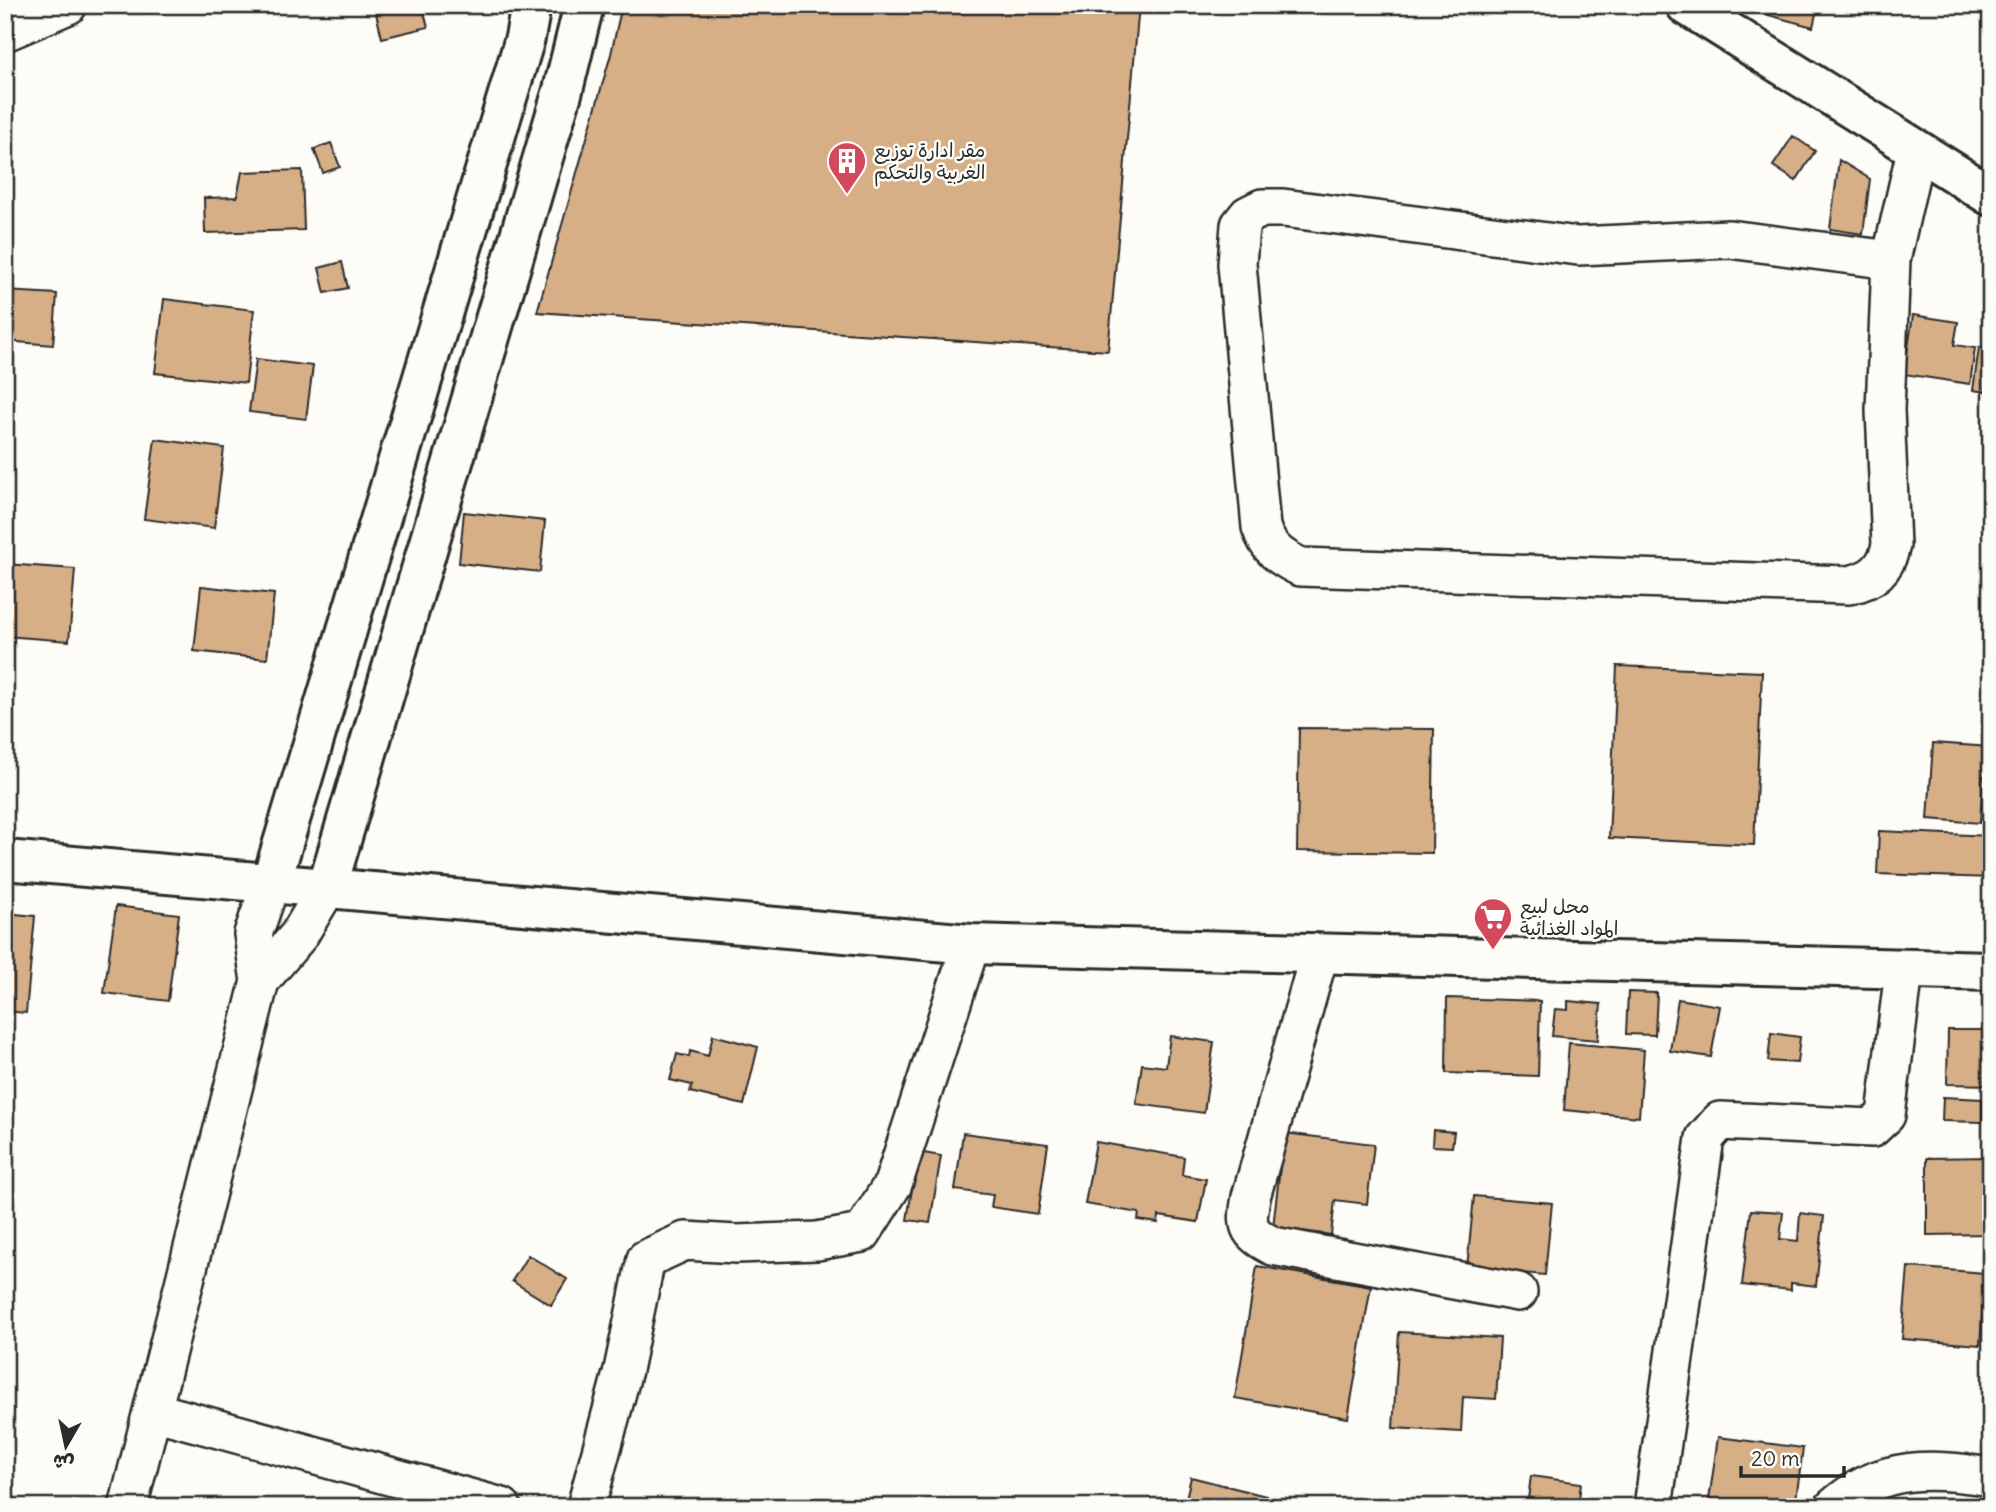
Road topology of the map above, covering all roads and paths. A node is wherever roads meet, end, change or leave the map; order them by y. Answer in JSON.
{"nodes":[{"id":1,"x":68,"y":5,"type":"edge"},
{"id":2,"x":531,"y":5,"type":"edge"},
{"id":3,"x":583,"y":5,"type":"edge"},
{"id":4,"x":1686,"y":5,"type":"edge"},
{"id":5,"x":5,"y":32,"type":"edge"},
{"id":6,"x":1916,"y":150,"type":"junction"},
{"id":7,"x":1991,"y":196,"type":"edge"},
{"id":8,"x":1891,"y":260,"type":"junction"},
{"id":9,"x":5,"y":860,"type":"edge"},
{"id":10,"x":271,"y":883,"type":"junction"},
{"id":11,"x":327,"y":888,"type":"junction"},
{"id":12,"x":971,"y":944,"type":"junction"},
{"id":13,"x":1319,"y":955,"type":"junction"},
{"id":14,"x":1904,"y":971,"type":"junction"},
{"id":15,"x":1991,"y":971,"type":"edge"},
{"id":16,"x":260,"y":981,"type":"junction"},
{"id":17,"x":1518,"y":1292,"type":"dead end"},
{"id":18,"x":153,"y":1411,"type":"junction"},
{"id":19,"x":1991,"y":1477,"type":"edge"},
{"id":20,"x":128,"y":1507,"type":"edge"},
{"id":21,"x":502,"y":1507,"type":"edge"},
{"id":22,"x":586,"y":1507,"type":"edge"},
{"id":23,"x":1653,"y":1507,"type":"edge"},
{"id":24,"x":1834,"y":1507,"type":"edge"}],
"edges":[{"from":1,"to":5,"type":"street"},
{"from":2,"to":10,"type":"main road"},
{"from":3,"to":11,"type":"main road"},
{"from":4,"to":6,"type":"main road"},
{"from":6,"to":7,"type":"main road"},
{"from":6,"to":8,"type":"street"},
{"from":8,"to":8,"type":"street"},
{"from":9,"to":10,"type":"main road"},
{"from":10,"to":11,"type":"main road"},
{"from":10,"to":16,"type":"street"},
{"from":11,"to":12,"type":"main road"},
{"from":11,"to":16,"type":"street"},
{"from":12,"to":13,"type":"main road"},
{"from":12,"to":22,"type":"street"},
{"from":13,"to":14,"type":"main road"},
{"from":13,"to":17,"type":"street"},
{"from":14,"to":15,"type":"main road"},
{"from":14,"to":23,"type":"street"},
{"from":16,"to":18,"type":"street"},
{"from":18,"to":20,"type":"street"},
{"from":18,"to":21,"type":"street"},
{"from":19,"to":24,"type":"street"}]}
